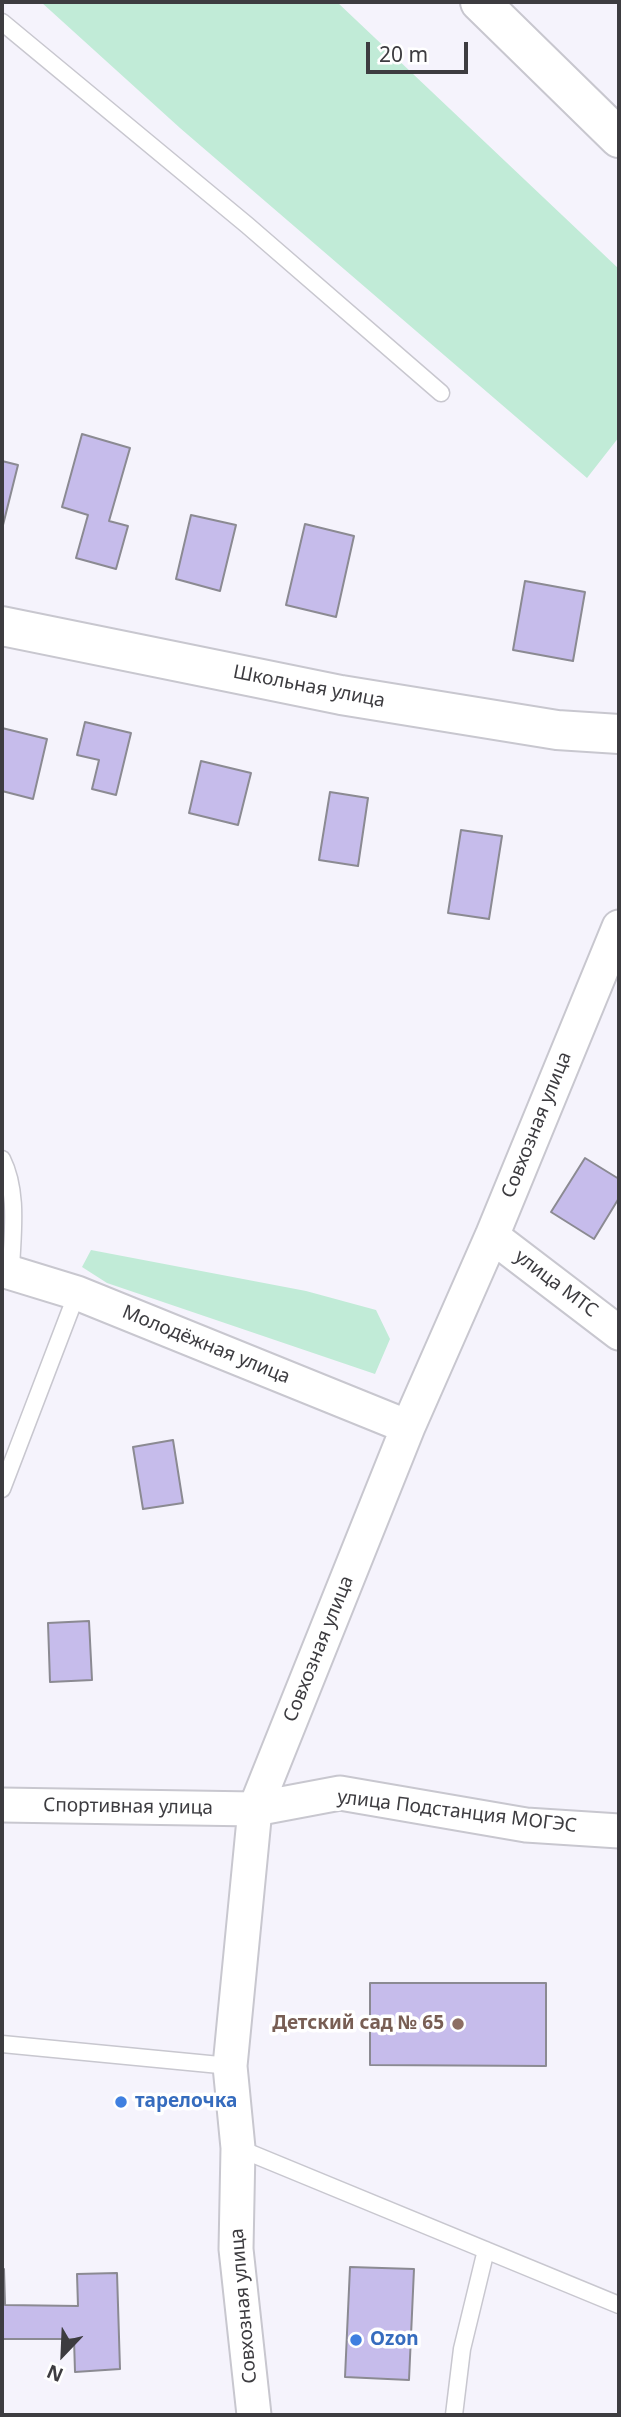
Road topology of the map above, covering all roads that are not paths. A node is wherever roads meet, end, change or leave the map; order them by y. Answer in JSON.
{"nodes":[{"id":1,"x":480,"y":2,"type":"edge"},
{"id":2,"x":2,"y":22,"type":"edge"},
{"id":3,"x":619,"y":138,"type":"edge"},
{"id":4,"x":441,"y":393,"type":"dead end"},
{"id":5,"x":2,"y":626,"type":"edge"},
{"id":6,"x":619,"y":734,"type":"edge"},
{"id":7,"x":619,"y":927,"type":"edge"},
{"id":8,"x":2,"y":1159,"type":"edge"},
{"id":9,"x":492,"y":1236,"type":"junction"},
{"id":10,"x":6,"y":1271,"type":"edge"},
{"id":11,"x":77,"y":1293,"type":"junction"},
{"id":12,"x":619,"y":1333,"type":"edge"},
{"id":13,"x":408,"y":1427,"type":"junction"},
{"id":14,"x":2,"y":1489,"type":"edge"},
{"id":15,"x":2,"y":1805,"type":"edge"},
{"id":16,"x":255,"y":1809,"type":"junction"},
{"id":17,"x":619,"y":1831,"type":"edge"},
{"id":18,"x":2,"y":2044,"type":"edge"},
{"id":19,"x":230,"y":2066,"type":"junction"},
{"id":20,"x":238,"y":2148,"type":"junction"},
{"id":21,"x":486,"y":2250,"type":"junction"},
{"id":22,"x":619,"y":2305,"type":"edge"},
{"id":23,"x":254,"y":2415,"type":"edge"},
{"id":24,"x":454,"y":2415,"type":"edge"}],
"edges":[{"from":1,"to":3,"type":"street"},
{"from":2,"to":4,"type":"lane"},
{"from":5,"to":6,"type":"street","name":"Школьная улица"},
{"from":7,"to":9,"type":"street","name":"Совхозная улица"},
{"from":8,"to":10,"type":"lane"},
{"from":9,"to":12,"type":"street","name":"улица МТС"},
{"from":9,"to":13,"type":"street","name":"Совхозная улица"},
{"from":10,"to":11,"type":"street","name":"Молодёжная улица"},
{"from":11,"to":13,"type":"street","name":"Молодёжная улица"},
{"from":11,"to":14,"type":"lane"},
{"from":13,"to":16,"type":"street","name":"Совхозная улица"},
{"from":15,"to":16,"type":"street","name":"Спортивная улица"},
{"from":16,"to":17,"type":"street","name":"улица Подстанция МОГЭС"},
{"from":16,"to":19,"type":"street","name":"Совхозная улица"},
{"from":18,"to":19,"type":"lane"},
{"from":19,"to":20,"type":"street","name":"Совхозная улица"},
{"from":20,"to":21,"type":"lane"},
{"from":20,"to":23,"type":"street","name":"Совхозная улица"},
{"from":21,"to":22,"type":"lane"},
{"from":21,"to":24,"type":"lane"}]}
